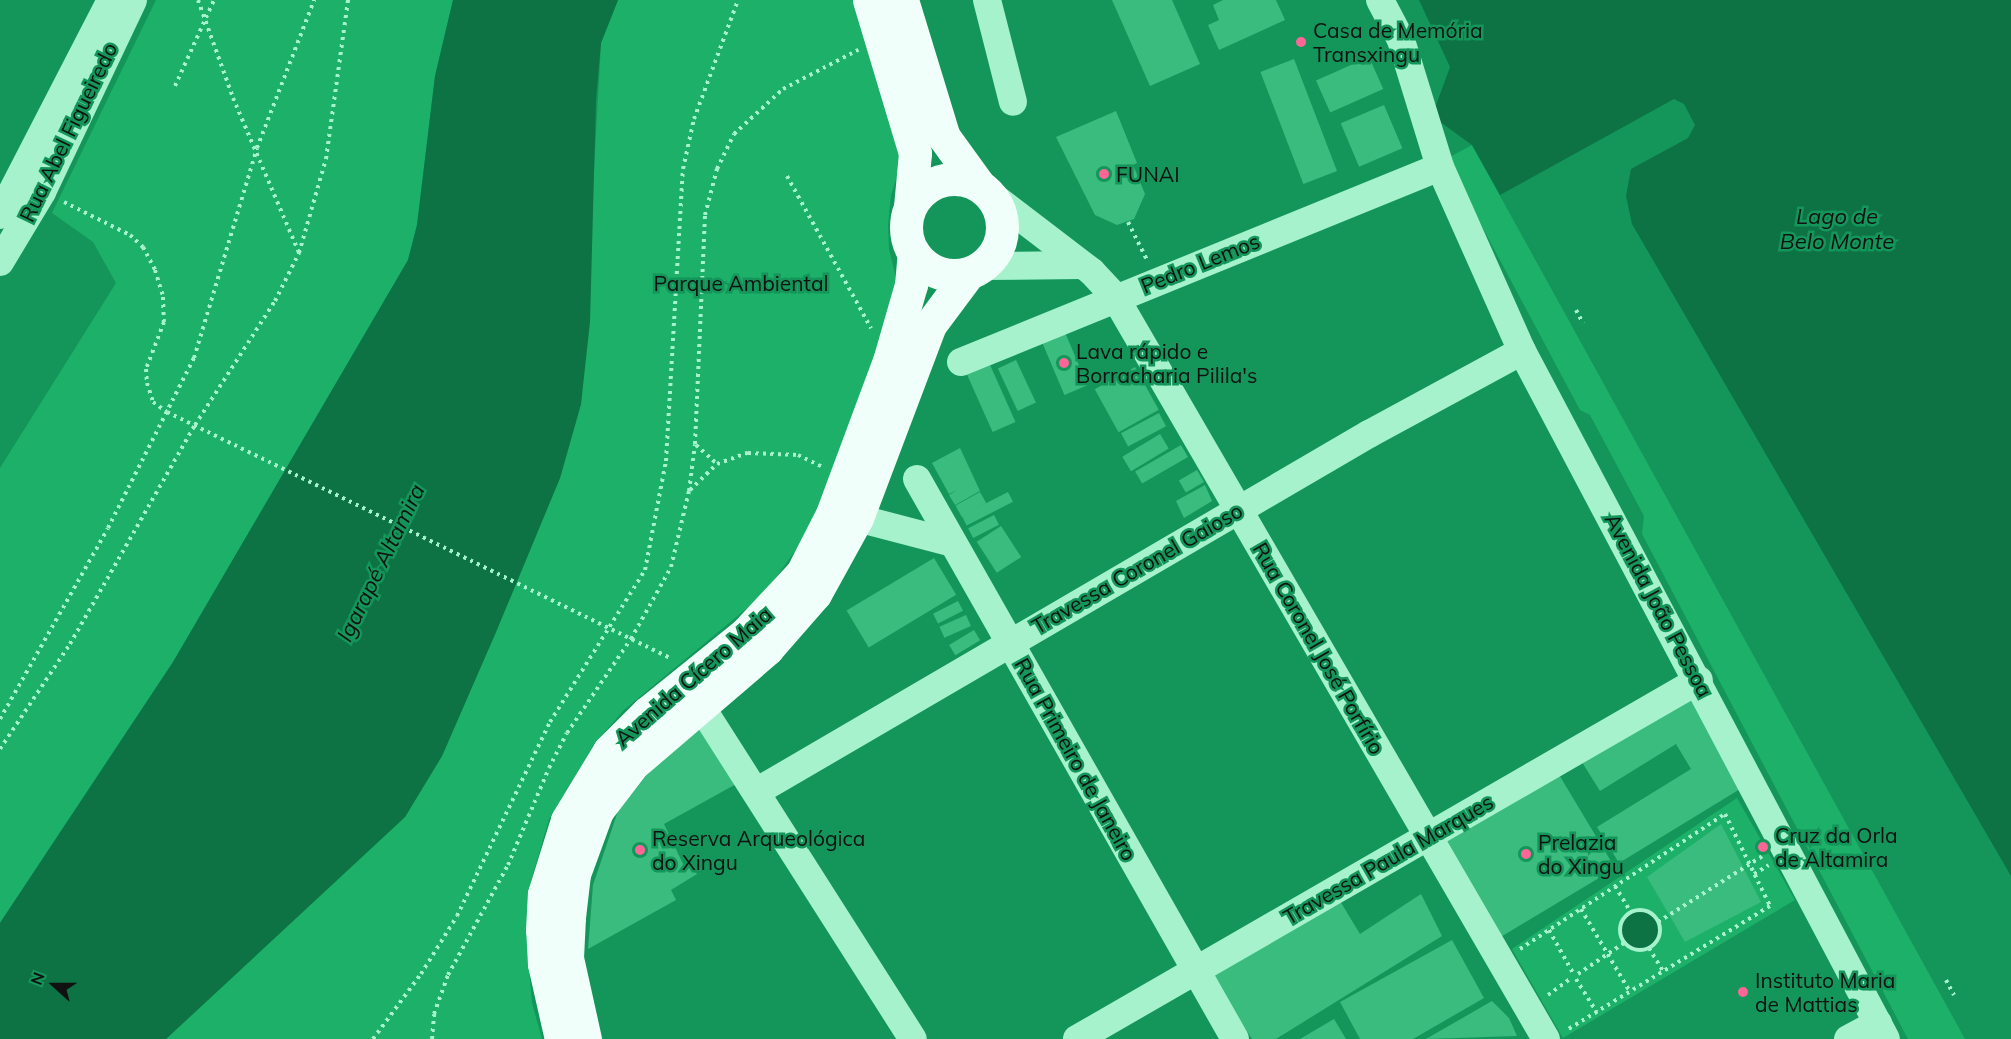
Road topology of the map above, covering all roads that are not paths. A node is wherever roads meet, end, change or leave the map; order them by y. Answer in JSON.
{"nodes":[{"id":1,"x":111,"y":0,"type":"edge"},
{"id":2,"x":133,"y":0,"type":"edge"},
{"id":3,"x":869,"y":0,"type":"edge"},
{"id":4,"x":902,"y":0,"type":"edge"},
{"id":5,"x":987,"y":0,"type":"edge"},
{"id":6,"x":1380,"y":0,"type":"edge"},
{"id":7,"x":1012,"y":102,"type":"dead end"},
{"id":8,"x":1440,"y":167,"type":"junction"},
{"id":9,"x":984,"y":189,"type":"junction"},
{"id":10,"x":910,"y":207,"type":"junction"},
{"id":11,"x":0,"y":215,"type":"edge"},
{"id":12,"x":914,"y":253,"type":"junction"},
{"id":13,"x":1,"y":259,"type":"edge"},
{"id":14,"x":1082,"y":265,"type":"junction"},
{"id":15,"x":975,"y":270,"type":"junction"},
{"id":16,"x":1114,"y":297,"type":"junction"},
{"id":17,"x":1522,"y":351,"type":"junction"},
{"id":18,"x":961,"y":362,"type":"dead end"},
{"id":19,"x":917,"y":479,"type":"dead end"},
{"id":20,"x":1238,"y":509,"type":"junction"},
{"id":21,"x":857,"y":518,"type":"junction"},
{"id":22,"x":952,"y":543,"type":"junction"},
{"id":23,"x":1011,"y":642,"type":"junction"},
{"id":24,"x":1699,"y":680,"type":"junction"},
{"id":25,"x":700,"y":705,"type":"junction"},
{"id":26,"x":756,"y":792,"type":"junction"},
{"id":27,"x":1429,"y":836,"type":"junction"},
{"id":28,"x":1195,"y":969,"type":"junction"},
{"id":29,"x":1882,"y":1031,"type":"edge"},
{"id":30,"x":1554,"y":1036,"type":"edge"},
{"id":31,"x":561,"y":1039,"type":"edge"},
{"id":32,"x":585,"y":1039,"type":"edge"},
{"id":33,"x":913,"y":1039,"type":"edge"},
{"id":34,"x":1077,"y":1039,"type":"edge"},
{"id":35,"x":1235,"y":1039,"type":"edge"},
{"id":36,"x":1848,"y":1039,"type":"edge"}],
"edges":[{"from":1,"to":11,"type":"street","name":"Rua Abel Figueiredo"},
{"from":2,"to":13,"type":"street","name":"Rua Abel Figueiredo"},
{"from":3,"to":10,"type":"main road"},
{"from":4,"to":9,"type":"main road"},
{"from":5,"to":7,"type":"street"},
{"from":6,"to":8,"type":"street","name":"Avenida João Pessoa"},
{"from":8,"to":16,"type":"street","name":"Pedro Lemos"},
{"from":8,"to":17,"type":"street","name":"Avenida João Pessoa"},
{"from":9,"to":10,"type":"main road"},
{"from":9,"to":14,"type":"street","name":"Rua Coronel José Porfírio"},
{"from":9,"to":15,"type":"main road"},
{"from":10,"to":12,"type":"main road"},
{"from":12,"to":15,"type":"main road"},
{"from":12,"to":31,"type":"main road","name":"Avenida Cícero Maia"},
{"from":14,"to":15,"type":"street"},
{"from":14,"to":16,"type":"street","name":"Rua Coronel José Porfírio"},
{"from":15,"to":21,"type":"main road","name":"Avenida Cícero Maia"},
{"from":16,"to":18,"type":"street","name":"Pedro Lemos"},
{"from":16,"to":20,"type":"street","name":"Rua Coronel José Porfírio"},
{"from":17,"to":20,"type":"street","name":"Travessa Coronel Gaioso"},
{"from":17,"to":24,"type":"street","name":"Avenida João Pessoa"},
{"from":19,"to":22,"type":"street","name":"Rua Primeiro de Janeiro"},
{"from":20,"to":23,"type":"street","name":"Travessa Coronel Gaioso"},
{"from":20,"to":27,"type":"street","name":"Rua Coronel José Porfírio"},
{"from":21,"to":22,"type":"street"},
{"from":21,"to":25,"type":"main road","name":"Avenida Cícero Maia"},
{"from":22,"to":23,"type":"street","name":"Rua Primeiro de Janeiro"},
{"from":23,"to":26,"type":"street","name":"Travessa Coronel Gaioso"},
{"from":23,"to":28,"type":"street","name":"Rua Primeiro de Janeiro"},
{"from":24,"to":27,"type":"street","name":"Travessa Paula Marques"},
{"from":24,"to":29,"type":"street","name":"Avenida João Pessoa"},
{"from":25,"to":26,"type":"street"},
{"from":25,"to":32,"type":"main road","name":"Avenida Cícero Maia"},
{"from":26,"to":33,"type":"street"},
{"from":27,"to":28,"type":"street","name":"Travessa Paula Marques"},
{"from":27,"to":30,"type":"street","name":"Rua Coronel José Porfírio"},
{"from":28,"to":34,"type":"street","name":"Travessa Paula Marques"},
{"from":28,"to":35,"type":"street","name":"Rua Primeiro de Janeiro"},
{"from":29,"to":36,"type":"street"}]}
